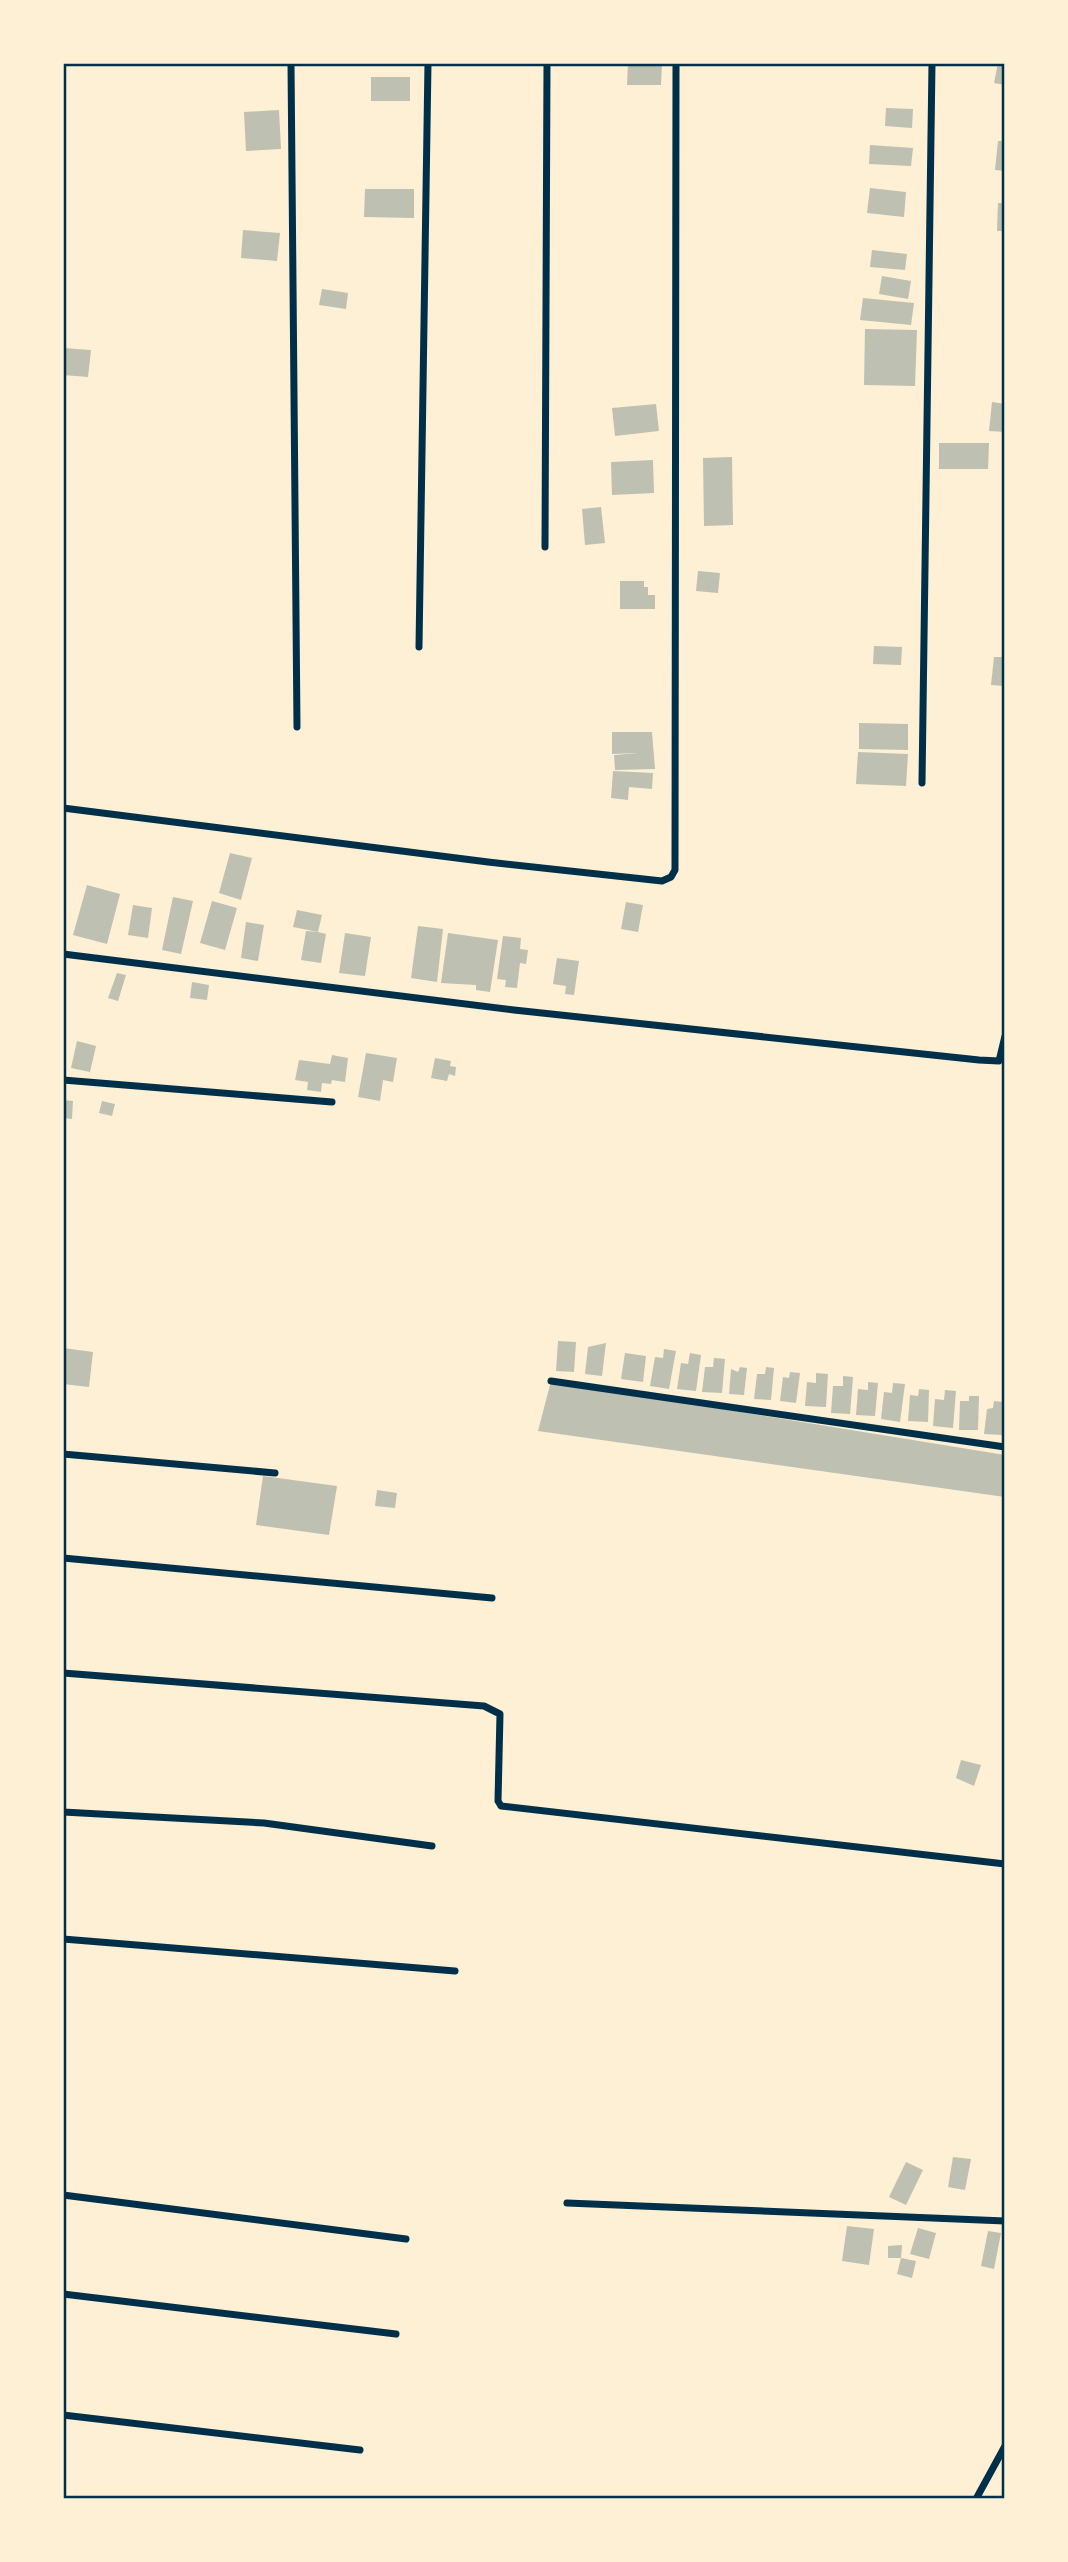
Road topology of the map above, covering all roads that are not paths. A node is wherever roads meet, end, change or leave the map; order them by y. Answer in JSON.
{"nodes":[{"id":1,"x":291,"y":63,"type":"edge"},
{"id":2,"x":429,"y":63,"type":"edge"},
{"id":3,"x":547,"y":63,"type":"edge"},
{"id":4,"x":676,"y":63,"type":"edge"},
{"id":5,"x":932,"y":63,"type":"edge"},
{"id":6,"x":545,"y":547,"type":"dead end"},
{"id":7,"x":419,"y":648,"type":"dead end"},
{"id":8,"x":297,"y":727,"type":"dead end"},
{"id":9,"x":922,"y":783,"type":"dead end"},
{"id":10,"x":63,"y":808,"type":"edge"},
{"id":11,"x":63,"y":954,"type":"edge"},
{"id":12,"x":1005,"y":1036,"type":"edge"},
{"id":13,"x":63,"y":1080,"type":"edge"},
{"id":14,"x":331,"y":1102,"type":"dead end"},
{"id":15,"x":551,"y":1381,"type":"dead end"},
{"id":16,"x":1005,"y":1447,"type":"edge"},
{"id":17,"x":63,"y":1454,"type":"edge"},
{"id":18,"x":275,"y":1473,"type":"dead end"},
{"id":19,"x":63,"y":1558,"type":"edge"},
{"id":20,"x":492,"y":1598,"type":"dead end"},
{"id":21,"x":63,"y":1673,"type":"edge"},
{"id":22,"x":63,"y":1812,"type":"edge"},
{"id":23,"x":432,"y":1846,"type":"dead end"},
{"id":24,"x":1005,"y":1864,"type":"edge"},
{"id":25,"x":63,"y":1939,"type":"edge"},
{"id":26,"x":455,"y":1971,"type":"dead end"},
{"id":27,"x":63,"y":2194,"type":"edge"},
{"id":28,"x":567,"y":2203,"type":"dead end"},
{"id":29,"x":1005,"y":2221,"type":"edge"},
{"id":30,"x":406,"y":2239,"type":"dead end"},
{"id":31,"x":63,"y":2294,"type":"edge"},
{"id":32,"x":396,"y":2334,"type":"dead end"},
{"id":33,"x":63,"y":2415,"type":"edge"},
{"id":34,"x":1005,"y":2446,"type":"edge"},
{"id":35,"x":360,"y":2450,"type":"dead end"},
{"id":36,"x":976,"y":2499,"type":"edge"}],
"edges":[{"from":1,"to":8,"type":"street"},
{"from":2,"to":7,"type":"street"},
{"from":3,"to":6,"type":"street"},
{"from":4,"to":10,"type":"street"},
{"from":5,"to":9,"type":"street"},
{"from":11,"to":12,"type":"street"},
{"from":13,"to":14,"type":"street"},
{"from":15,"to":16,"type":"street"},
{"from":17,"to":18,"type":"street"},
{"from":19,"to":20,"type":"street"},
{"from":21,"to":24,"type":"street"},
{"from":22,"to":23,"type":"street"},
{"from":25,"to":26,"type":"street"},
{"from":27,"to":30,"type":"street"},
{"from":28,"to":29,"type":"street"},
{"from":31,"to":32,"type":"street"},
{"from":33,"to":35,"type":"street"},
{"from":34,"to":36,"type":"street"}]}
